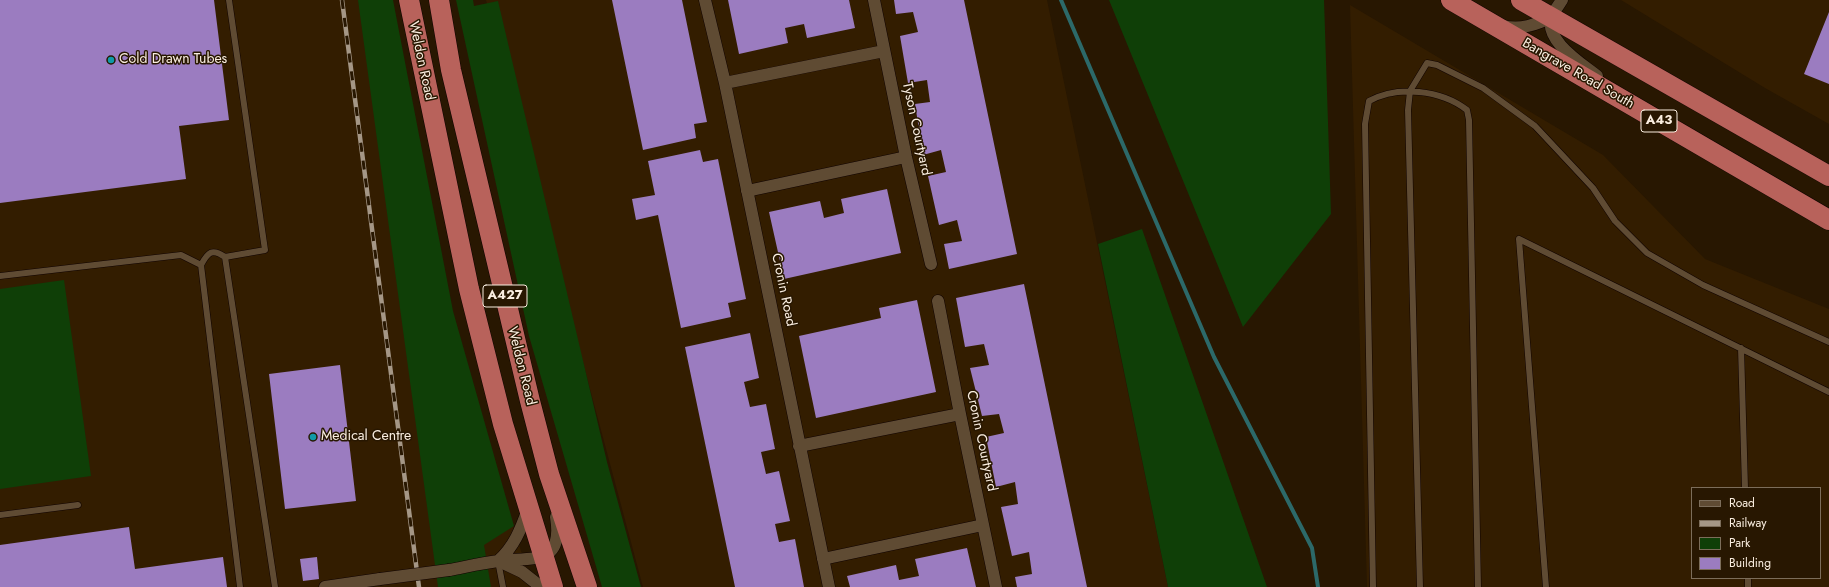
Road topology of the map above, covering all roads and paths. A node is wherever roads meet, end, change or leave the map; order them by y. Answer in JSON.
{"nodes":[{"id":1,"x":229,"y":0,"type":"edge"},
{"id":2,"x":409,"y":0,"type":"edge"},
{"id":3,"x":439,"y":0,"type":"edge"},
{"id":4,"x":705,"y":0,"type":"edge"},
{"id":5,"x":874,"y":0,"type":"edge"},
{"id":6,"x":1451,"y":0,"type":"edge"},
{"id":7,"x":1521,"y":0,"type":"edge"},
{"id":8,"x":1562,"y":0,"type":"edge"},
{"id":9,"x":1552,"y":17,"type":"junction"},
{"id":10,"x":1489,"y":22,"type":"junction"},
{"id":11,"x":884,"y":51,"type":"junction"},
{"id":12,"x":725,"y":83,"type":"junction"},
{"id":13,"x":1410,"y":91,"type":"junction"},
{"id":14,"x":1637,"y":108,"type":"junction"},
{"id":15,"x":906,"y":157,"type":"junction"},
{"id":16,"x":1829,"y":176,"type":"edge"},
{"id":17,"x":747,"y":191,"type":"junction"},
{"id":18,"x":1829,"y":220,"type":"edge"},
{"id":19,"x":225,"y":257,"type":"junction"},
{"id":20,"x":931,"y":264,"type":"dead end"},
{"id":21,"x":201,"y":265,"type":"junction"},
{"id":22,"x":0,"y":276,"type":"edge"},
{"id":23,"x":938,"y":300,"type":"dead end"},
{"id":24,"x":1829,"y":342,"type":"edge"},
{"id":25,"x":1742,"y":348,"type":"junction"},
{"id":26,"x":1829,"y":392,"type":"edge"},
{"id":27,"x":960,"y":414,"type":"junction"},
{"id":28,"x":799,"y":446,"type":"junction"},
{"id":29,"x":549,"y":474,"type":"junction"},
{"id":30,"x":1745,"y":487,"type":"edge"},
{"id":31,"x":78,"y":505,"type":"dead end"},
{"id":32,"x":529,"y":508,"type":"junction"},
{"id":33,"x":0,"y":515,"type":"edge"},
{"id":34,"x":983,"y":524,"type":"junction"},
{"id":35,"x":544,"y":556,"type":"junction"},
{"id":36,"x":823,"y":558,"type":"junction"},
{"id":37,"x":498,"y":561,"type":"junction"},
{"id":38,"x":240,"y":587,"type":"edge"},
{"id":39,"x":275,"y":587,"type":"edge"},
{"id":40,"x":325,"y":587,"type":"edge"},
{"id":41,"x":503,"y":587,"type":"edge"},
{"id":42,"x":541,"y":587,"type":"edge"},
{"id":43,"x":554,"y":587,"type":"edge"},
{"id":44,"x":587,"y":587,"type":"edge"},
{"id":45,"x":829,"y":587,"type":"edge"},
{"id":46,"x":996,"y":587,"type":"edge"},
{"id":47,"x":1373,"y":587,"type":"edge"},
{"id":48,"x":1420,"y":587,"type":"edge"},
{"id":49,"x":1478,"y":587,"type":"edge"},
{"id":50,"x":1546,"y":587,"type":"edge"}],
"edges":[{"from":1,"to":19,"type":"lane"},
{"from":2,"to":32,"type":"highway","name":"Weldon Road","number":"A427"},
{"from":3,"to":29,"type":"highway","name":"Weldon Road","number":"A427"},
{"from":4,"to":12,"type":"street","name":"Cronin Road"},
{"from":5,"to":11,"type":"street","name":"Tyson Courtyard"},
{"from":6,"to":10,"type":"highway","name":"Bangrave Road South","number":"A43"},
{"from":7,"to":9,"type":"highway","number":"A43"},
{"from":8,"to":9,"type":"street"},
{"from":9,"to":10,"type":"street"},
{"from":9,"to":14,"type":"street"},
{"from":9,"to":16,"type":"highway","number":"A43"},
{"from":10,"to":14,"type":"highway","name":"Bangrave Road South","number":"A43"},
{"from":11,"to":12,"type":"street"},
{"from":11,"to":15,"type":"street","name":"Tyson Courtyard"},
{"from":12,"to":17,"type":"street","name":"Cronin Road"},
{"from":13,"to":24,"type":"lane"},
{"from":13,"to":47,"type":"lane"},
{"from":13,"to":48,"type":"lane"},
{"from":13,"to":49,"type":"lane"},
{"from":14,"to":18,"type":"highway","name":"Bangrave Road South","number":"A43"},
{"from":15,"to":17,"type":"street"},
{"from":15,"to":20,"type":"street","name":"Tyson Courtyard"},
{"from":17,"to":28,"type":"street","name":"Cronin Road"},
{"from":19,"to":21,"type":"lane"},
{"from":19,"to":39,"type":"lane"},
{"from":21,"to":22,"type":"lane"},
{"from":21,"to":38,"type":"lane"},
{"from":23,"to":27,"type":"street","name":"Cronin Courtyard"},
{"from":25,"to":26,"type":"lane"},
{"from":25,"to":30,"type":"lane"},
{"from":25,"to":50,"type":"lane"},
{"from":27,"to":28,"type":"street"},
{"from":27,"to":34,"type":"street","name":"Cronin Courtyard"},
{"from":28,"to":36,"type":"street","name":"Cronin Road"},
{"from":29,"to":35,"type":"street"},
{"from":29,"to":44,"type":"highway","name":"Weldon Road","number":"A427"},
{"from":31,"to":33,"type":"lane"},
{"from":32,"to":35,"type":"highway","name":"Weldon Road","number":"A427"},
{"from":32,"to":37,"type":"street"},
{"from":34,"to":36,"type":"street"},
{"from":34,"to":46,"type":"street","name":"Cronin Courtyard"},
{"from":35,"to":37,"type":"street"},
{"from":35,"to":43,"type":"highway","name":"Weldon Road","number":"A427"},
{"from":36,"to":45,"type":"street","name":"Cronin Road"},
{"from":37,"to":40,"type":"street","bridge":true},
{"from":37,"to":41,"type":"lane"},
{"from":37,"to":42,"type":"street"}]}
